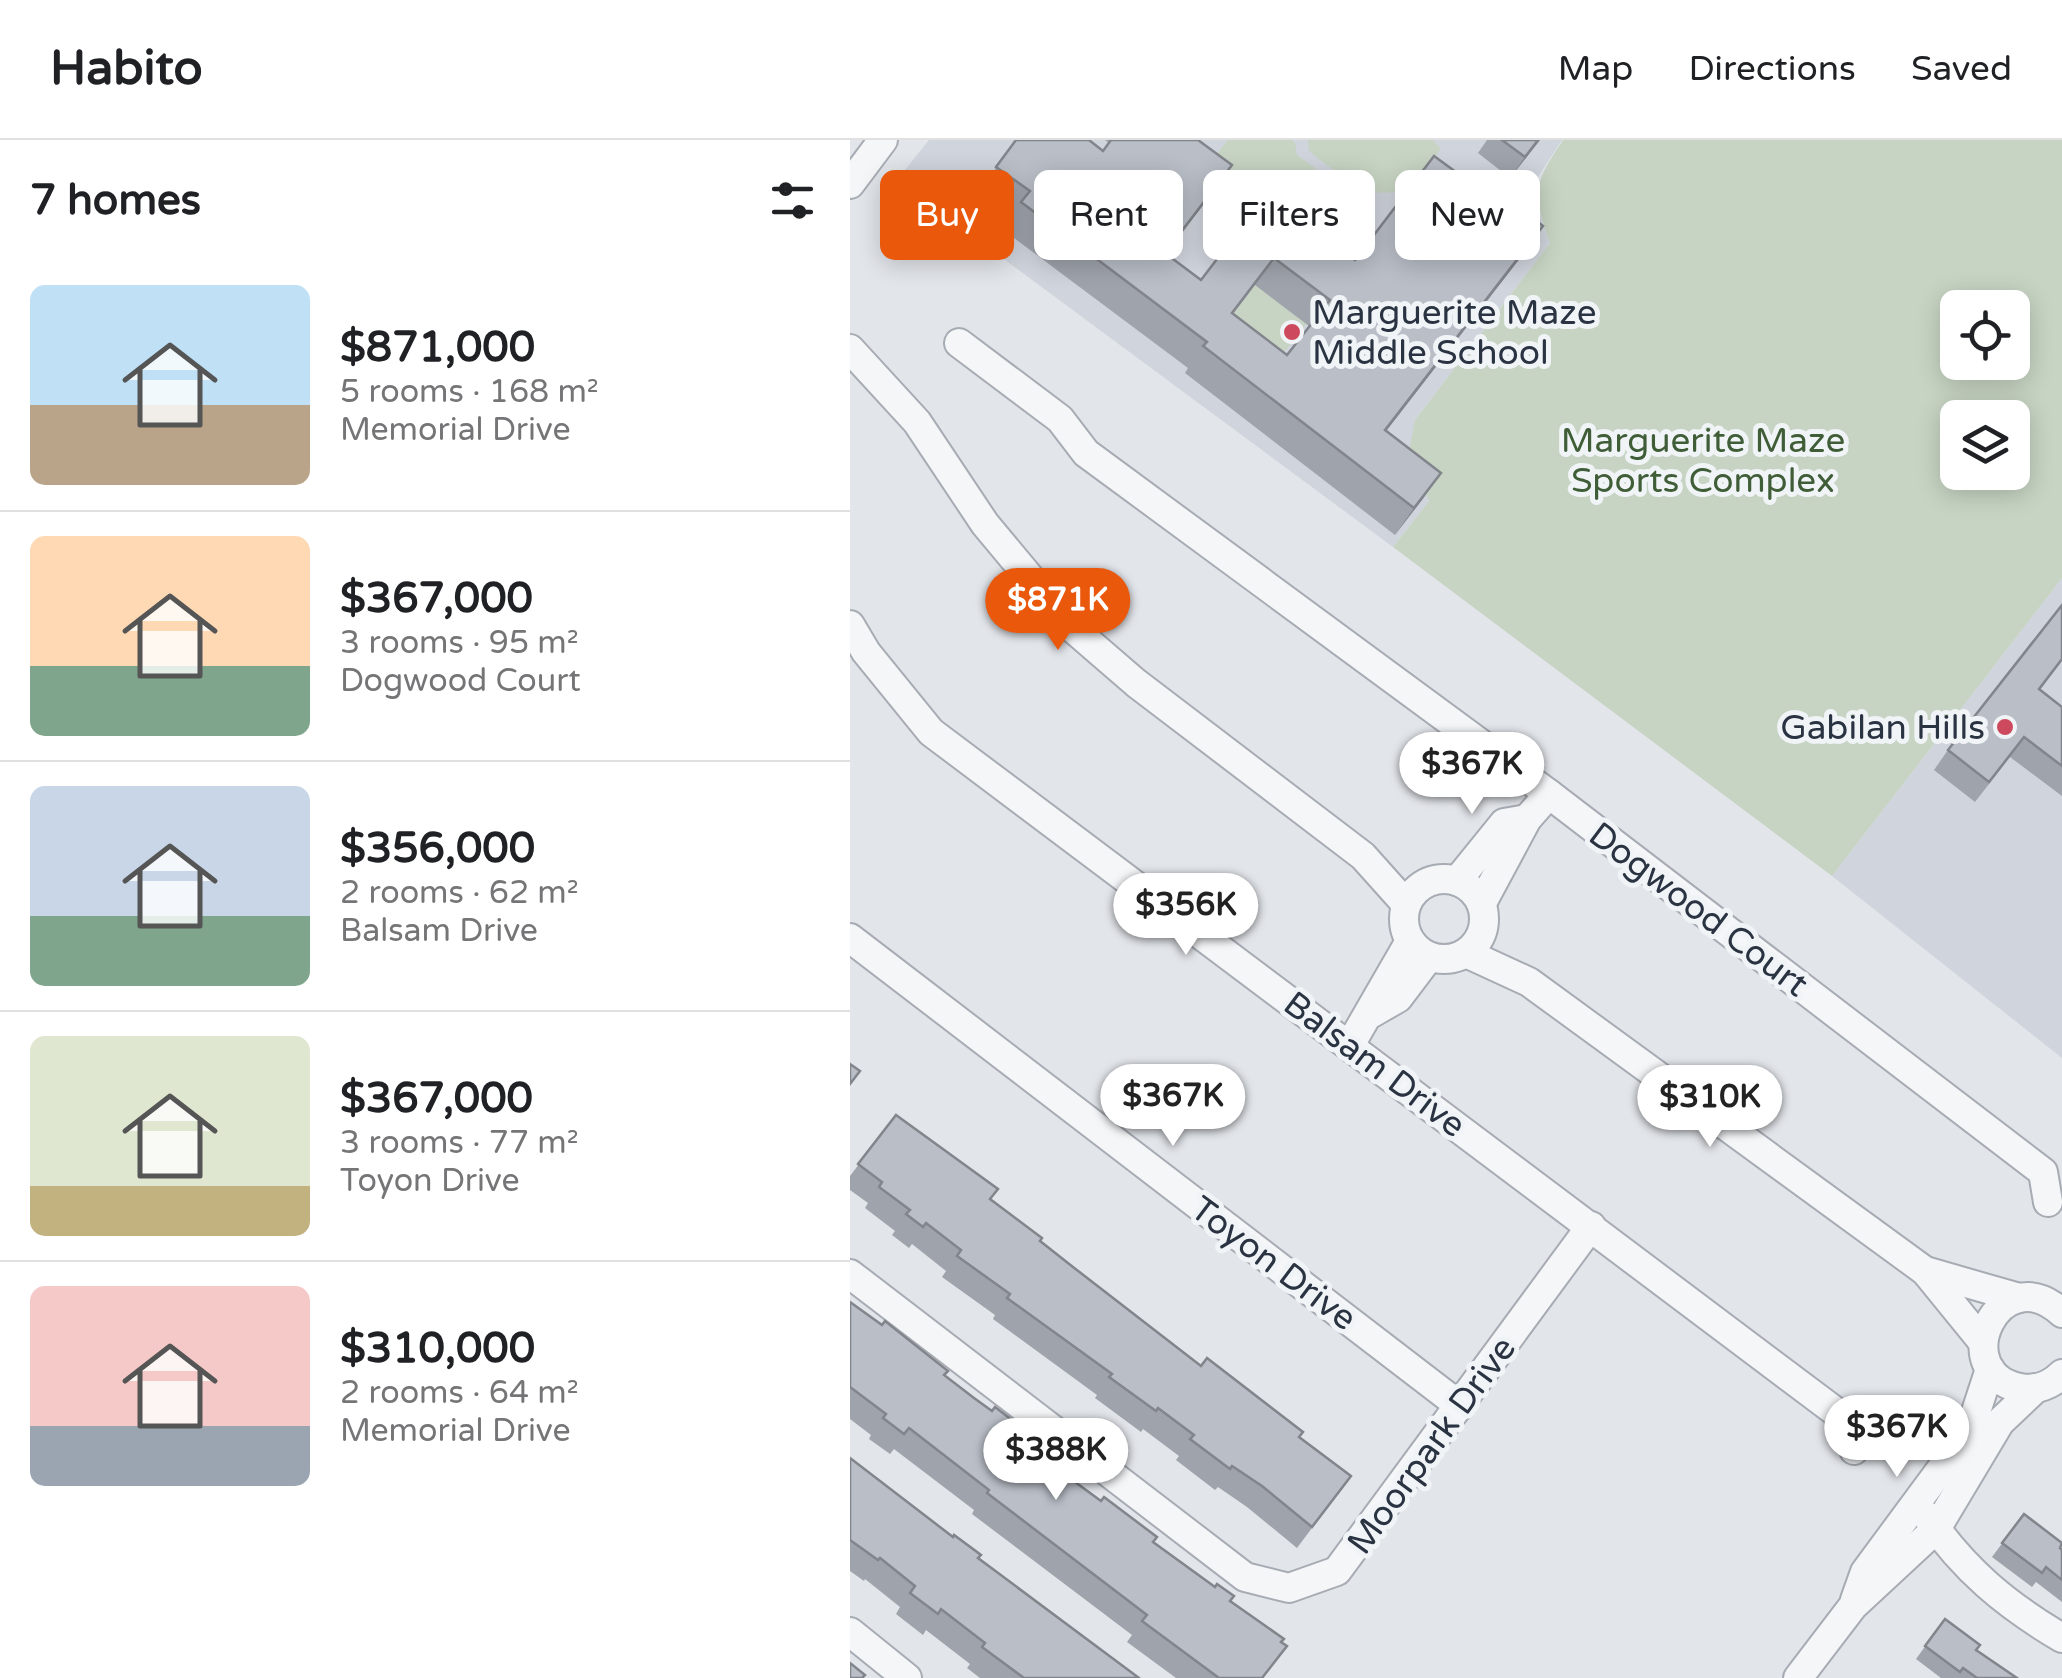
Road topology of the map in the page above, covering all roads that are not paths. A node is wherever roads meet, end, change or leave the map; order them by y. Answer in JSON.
{"nodes":[{"id":1,"x":884,"y":140,"type":"edge"},
{"id":2,"x":850,"y":184,"type":"edge"},
{"id":3,"x":959,"y":343,"type":"dead end"},
{"id":4,"x":850,"y":350,"type":"edge"},
{"id":5,"x":850,"y":625,"type":"edge"},
{"id":6,"x":1549,"y":794,"type":"junction"},
{"id":7,"x":1527,"y":818,"type":"junction"},
{"id":8,"x":1364,"y":856,"type":"junction"},
{"id":9,"x":1443,"y":881,"type":"junction"},
{"id":10,"x":1406,"y":904,"type":"junction"},
{"id":11,"x":1477,"y":929,"type":"junction"},
{"id":12,"x":850,"y":938,"type":"edge"},
{"id":13,"x":1420,"y":949,"type":"junction"},
{"id":14,"x":1350,"y":1045,"type":"junction"},
{"id":15,"x":2048,"y":1202,"type":"dead end"},
{"id":16,"x":1590,"y":1226,"type":"junction"},
{"id":17,"x":1924,"y":1271,"type":"junction"},
{"id":18,"x":850,"y":1274,"type":"edge"},
{"id":19,"x":2018,"y":1298,"type":"junction"},
{"id":20,"x":2057,"y":1303,"type":"edge"},
{"id":21,"x":1982,"y":1340,"type":"junction"},
{"id":22,"x":1990,"y":1369,"type":"junction"},
{"id":23,"x":2062,"y":1374,"type":"edge"},
{"id":24,"x":2036,"y":1388,"type":"junction"},
{"id":25,"x":1460,"y":1406,"type":"junction"},
{"id":26,"x":1854,"y":1450,"type":"dead end"},
{"id":27,"x":1917,"y":1502,"type":"junction"},
{"id":28,"x":1936,"y":1530,"type":"junction"},
{"id":29,"x":1854,"y":1606,"type":"junction"},
{"id":30,"x":850,"y":1632,"type":"edge"},
{"id":31,"x":2062,"y":1638,"type":"edge"},
{"id":32,"x":906,"y":1676,"type":"edge"},
{"id":33,"x":1798,"y":1678,"type":"edge"}],
"edges":[{"from":1,"to":2,"type":"street"},
{"from":3,"to":6,"type":"street","name":"Dogwood Court"},
{"from":4,"to":8,"type":"street"},
{"from":5,"to":14,"type":"street","name":"Balsam Drive"},
{"from":6,"to":7,"type":"street"},
{"from":6,"to":15,"type":"street","name":"Dogwood Court"},
{"from":7,"to":9,"type":"street"},
{"from":7,"to":11,"type":"street"},
{"from":8,"to":9,"type":"street"},
{"from":8,"to":10,"type":"street"},
{"from":9,"to":10,"type":"street"},
{"from":9,"to":11,"type":"street"},
{"from":10,"to":13,"type":"street"},
{"from":11,"to":13,"type":"street"},
{"from":11,"to":17,"type":"street"},
{"from":12,"to":25,"type":"street","name":"Toyon Drive"},
{"from":13,"to":14,"type":"street"},
{"from":14,"to":16,"type":"street","name":"Balsam Drive"},
{"from":16,"to":25,"type":"street","name":"Moorpark Drive"},
{"from":16,"to":26,"type":"street","name":"Balsam Drive"},
{"from":17,"to":19,"type":"street"},
{"from":17,"to":21,"type":"street"},
{"from":18,"to":25,"type":"street","name":"Moorpark Drive"},
{"from":19,"to":20,"type":"street"},
{"from":19,"to":21,"type":"street"},
{"from":21,"to":22,"type":"street"},
{"from":22,"to":24,"type":"street"},
{"from":22,"to":27,"type":"street"},
{"from":23,"to":24,"type":"street"},
{"from":24,"to":28,"type":"street"},
{"from":27,"to":28,"type":"street"},
{"from":27,"to":29,"type":"street"},
{"from":28,"to":29,"type":"street"},
{"from":28,"to":31,"type":"street"},
{"from":29,"to":33,"type":"street"},
{"from":30,"to":32,"type":"street"}]}
